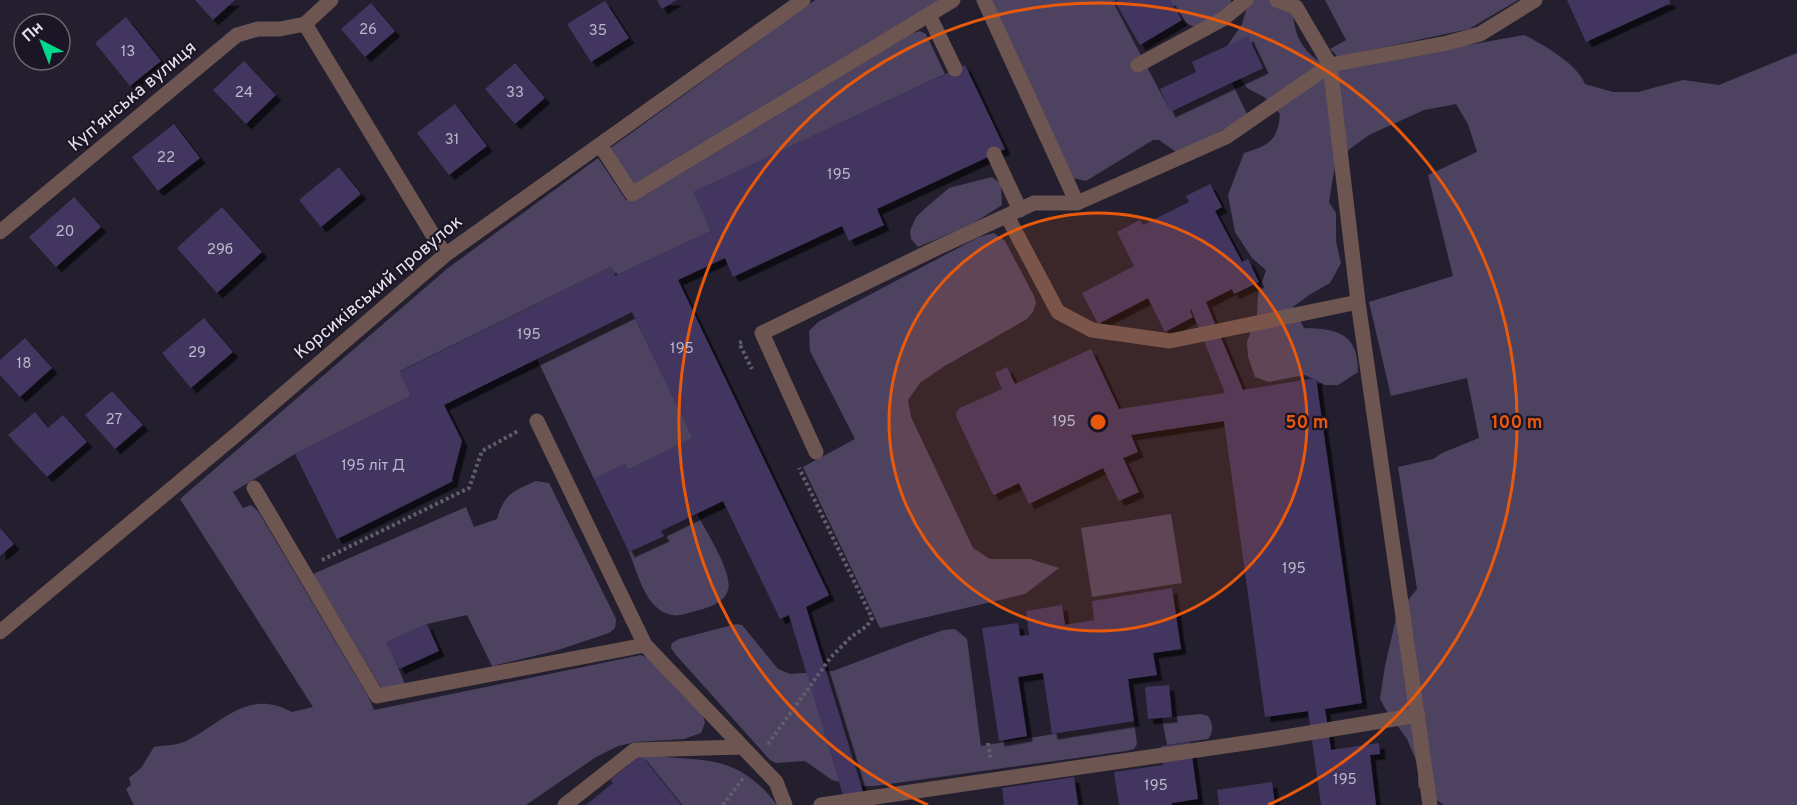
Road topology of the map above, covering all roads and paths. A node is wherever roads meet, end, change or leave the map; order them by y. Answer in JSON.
{"nodes":[{"id":1,"x":331,"y":0,"type":"edge"},
{"id":2,"x":803,"y":0,"type":"edge"},
{"id":3,"x":953,"y":0,"type":"edge"},
{"id":4,"x":984,"y":0,"type":"edge"},
{"id":5,"x":1246,"y":0,"type":"edge"},
{"id":6,"x":1277,"y":0,"type":"edge"},
{"id":7,"x":1534,"y":0,"type":"edge"},
{"id":8,"x":929,"y":15,"type":"junction"},
{"id":9,"x":305,"y":24,"type":"junction"},
{"id":10,"x":1137,"y":65,"type":"dead end"},
{"id":11,"x":1330,"y":65,"type":"junction"},
{"id":12,"x":955,"y":69,"type":"dead end"},
{"id":13,"x":600,"y":145,"type":"junction"},
{"id":14,"x":994,"y":154,"type":"dead end"},
{"id":15,"x":1077,"y":203,"type":"junction"},
{"id":16,"x":1013,"y":213,"type":"junction"},
{"id":17,"x":0,"y":232,"type":"edge"},
{"id":18,"x":445,"y":255,"type":"junction"},
{"id":19,"x":1358,"y":302,"type":"junction"},
{"id":20,"x":762,"y":333,"type":"junction"},
{"id":21,"x":755,"y":375,"type":"dead end"},
{"id":22,"x":537,"y":421,"type":"joint"},
{"id":23,"x":816,"y":452,"type":"dead end"},
{"id":24,"x":795,"y":459,"type":"dead end"},
{"id":25,"x":254,"y":488,"type":"dead end"},
{"id":26,"x":302,"y":569,"type":"junction"},
{"id":27,"x":0,"y":632,"type":"edge"},
{"id":28,"x":645,"y":645,"type":"junction"},
{"id":29,"x":1418,"y":715,"type":"junction"},
{"id":30,"x":742,"y":747,"type":"junction"},
{"id":31,"x":755,"y":761,"type":"junction"},
{"id":32,"x":565,"y":805,"type":"edge"},
{"id":33,"x":723,"y":805,"type":"edge"},
{"id":34,"x":785,"y":805,"type":"edge"},
{"id":35,"x":821,"y":805,"type":"edge"},
{"id":36,"x":1430,"y":805,"type":"edge"}],
"edges":[{"from":1,"to":9,"type":"street"},
{"from":2,"to":13,"type":"street","name":"Корсиківський провулок"},
{"from":3,"to":8,"type":"street"},
{"from":4,"to":15,"type":"street"},
{"from":5,"to":10,"type":"street"},
{"from":6,"to":11,"type":"street"},
{"from":7,"to":11,"type":"street"},
{"from":8,"to":12,"type":"street"},
{"from":8,"to":13,"type":"street"},
{"from":9,"to":17,"type":"street","name":"Куп’янська вулиця"},
{"from":9,"to":18,"type":"street"},
{"from":11,"to":15,"type":"street"},
{"from":11,"to":19,"type":"street"},
{"from":13,"to":18,"type":"street","name":"Корсиківський провулок"},
{"from":14,"to":16,"type":"street"},
{"from":15,"to":16,"type":"street"},
{"from":16,"to":19,"type":"street"},
{"from":16,"to":20,"type":"street"},
{"from":18,"to":27,"type":"street","name":"Корсиківський провулок"},
{"from":19,"to":29,"type":"street"},
{"from":20,"to":21,"type":"path"},
{"from":20,"to":23,"type":"street"},
{"from":22,"to":26,"type":"path"},
{"from":22,"to":28,"type":"street"},
{"from":24,"to":31,"type":"path"},
{"from":25,"to":26,"type":"street"},
{"from":26,"to":28,"type":"street"},
{"from":28,"to":30,"type":"street"},
{"from":29,"to":35,"type":"street"},
{"from":29,"to":36,"type":"street"},
{"from":30,"to":31,"type":"street"},
{"from":30,"to":32,"type":"street"},
{"from":31,"to":33,"type":"path"},
{"from":31,"to":34,"type":"street"}]}
